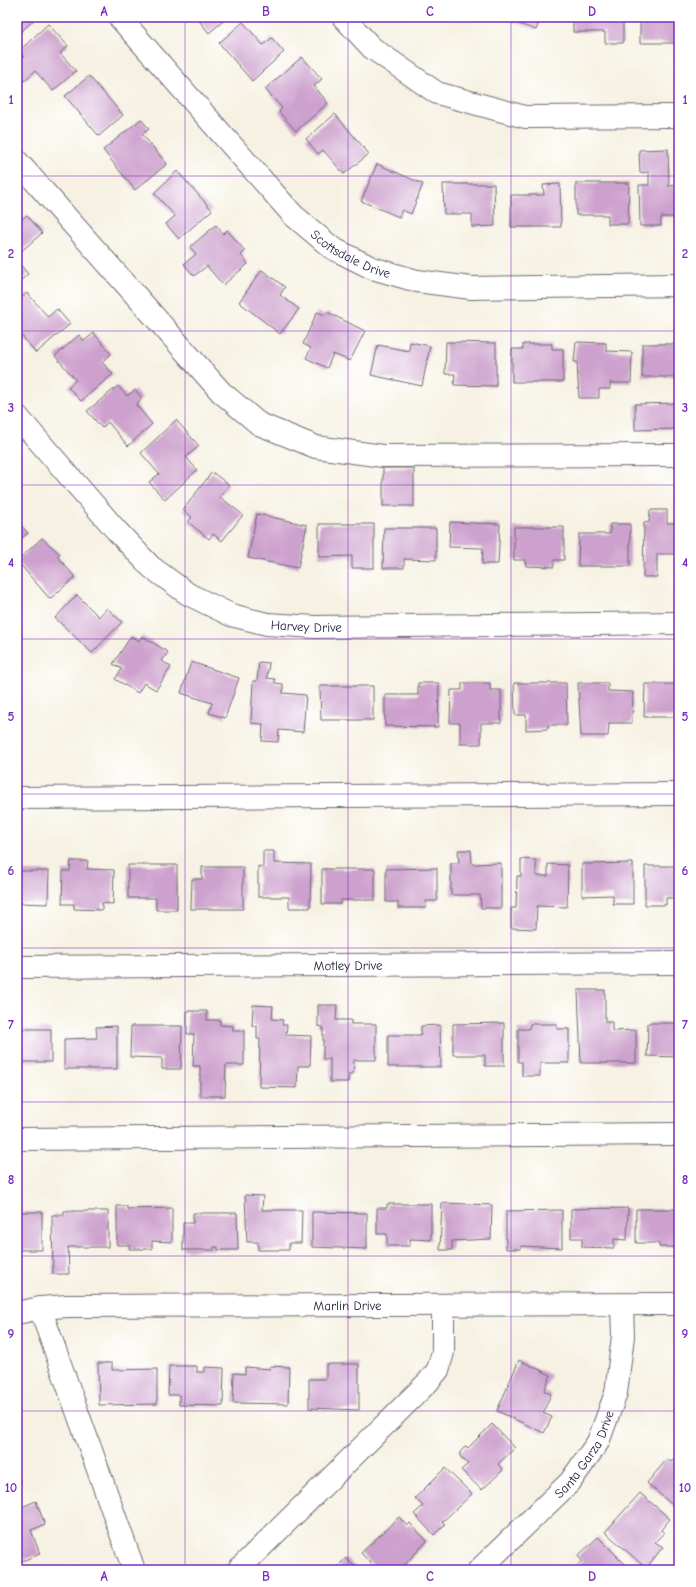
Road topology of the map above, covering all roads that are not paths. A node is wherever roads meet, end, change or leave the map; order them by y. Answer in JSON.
{"nodes":[{"id":1,"x":119,"y":17,"type":"edge"},
{"id":2,"x":343,"y":17,"type":"edge"},
{"id":3,"x":679,"y":116,"type":"edge"},
{"id":4,"x":17,"y":161,"type":"edge"},
{"id":5,"x":679,"y":285,"type":"edge"},
{"id":6,"x":17,"y":416,"type":"edge"},
{"id":7,"x":679,"y":455,"type":"edge"},
{"id":8,"x":679,"y":623,"type":"edge"},
{"id":9,"x":679,"y":794,"type":"edge"},
{"id":10,"x":17,"y":798,"type":"edge"},
{"id":11,"x":679,"y":963,"type":"edge"},
{"id":12,"x":17,"y":967,"type":"edge"},
{"id":13,"x":679,"y":1134,"type":"edge"},
{"id":14,"x":17,"y":1139,"type":"edge"},
{"id":15,"x":679,"y":1304,"type":"edge"},
{"id":16,"x":443,"y":1305,"type":"junction"},
{"id":17,"x":622,"y":1305,"type":"junction"},
{"id":18,"x":40,"y":1308,"type":"junction"},
{"id":19,"x":17,"y":1313,"type":"edge"},
{"id":20,"x":134,"y":1570,"type":"edge"},
{"id":21,"x":238,"y":1570,"type":"edge"},
{"id":22,"x":479,"y":1570,"type":"edge"}],
"edges":[{"from":1,"to":5,"type":"street","name":"Scottsdale Drive"},
{"from":2,"to":3,"type":"street"},
{"from":4,"to":7,"type":"street"},
{"from":6,"to":8,"type":"street","name":"Harvey Drive"},
{"from":9,"to":10,"type":"street"},
{"from":11,"to":12,"type":"street","name":"Motley Drive"},
{"from":13,"to":14,"type":"street"},
{"from":15,"to":17,"type":"street","name":"Marlin Drive"},
{"from":16,"to":17,"type":"street","name":"Marlin Drive"},
{"from":16,"to":18,"type":"street","name":"Marlin Drive"},
{"from":16,"to":21,"type":"street"},
{"from":17,"to":22,"type":"street","name":"Santa Garza Drive"},
{"from":18,"to":19,"type":"street","name":"Marlin Drive"},
{"from":18,"to":20,"type":"street"}]}
